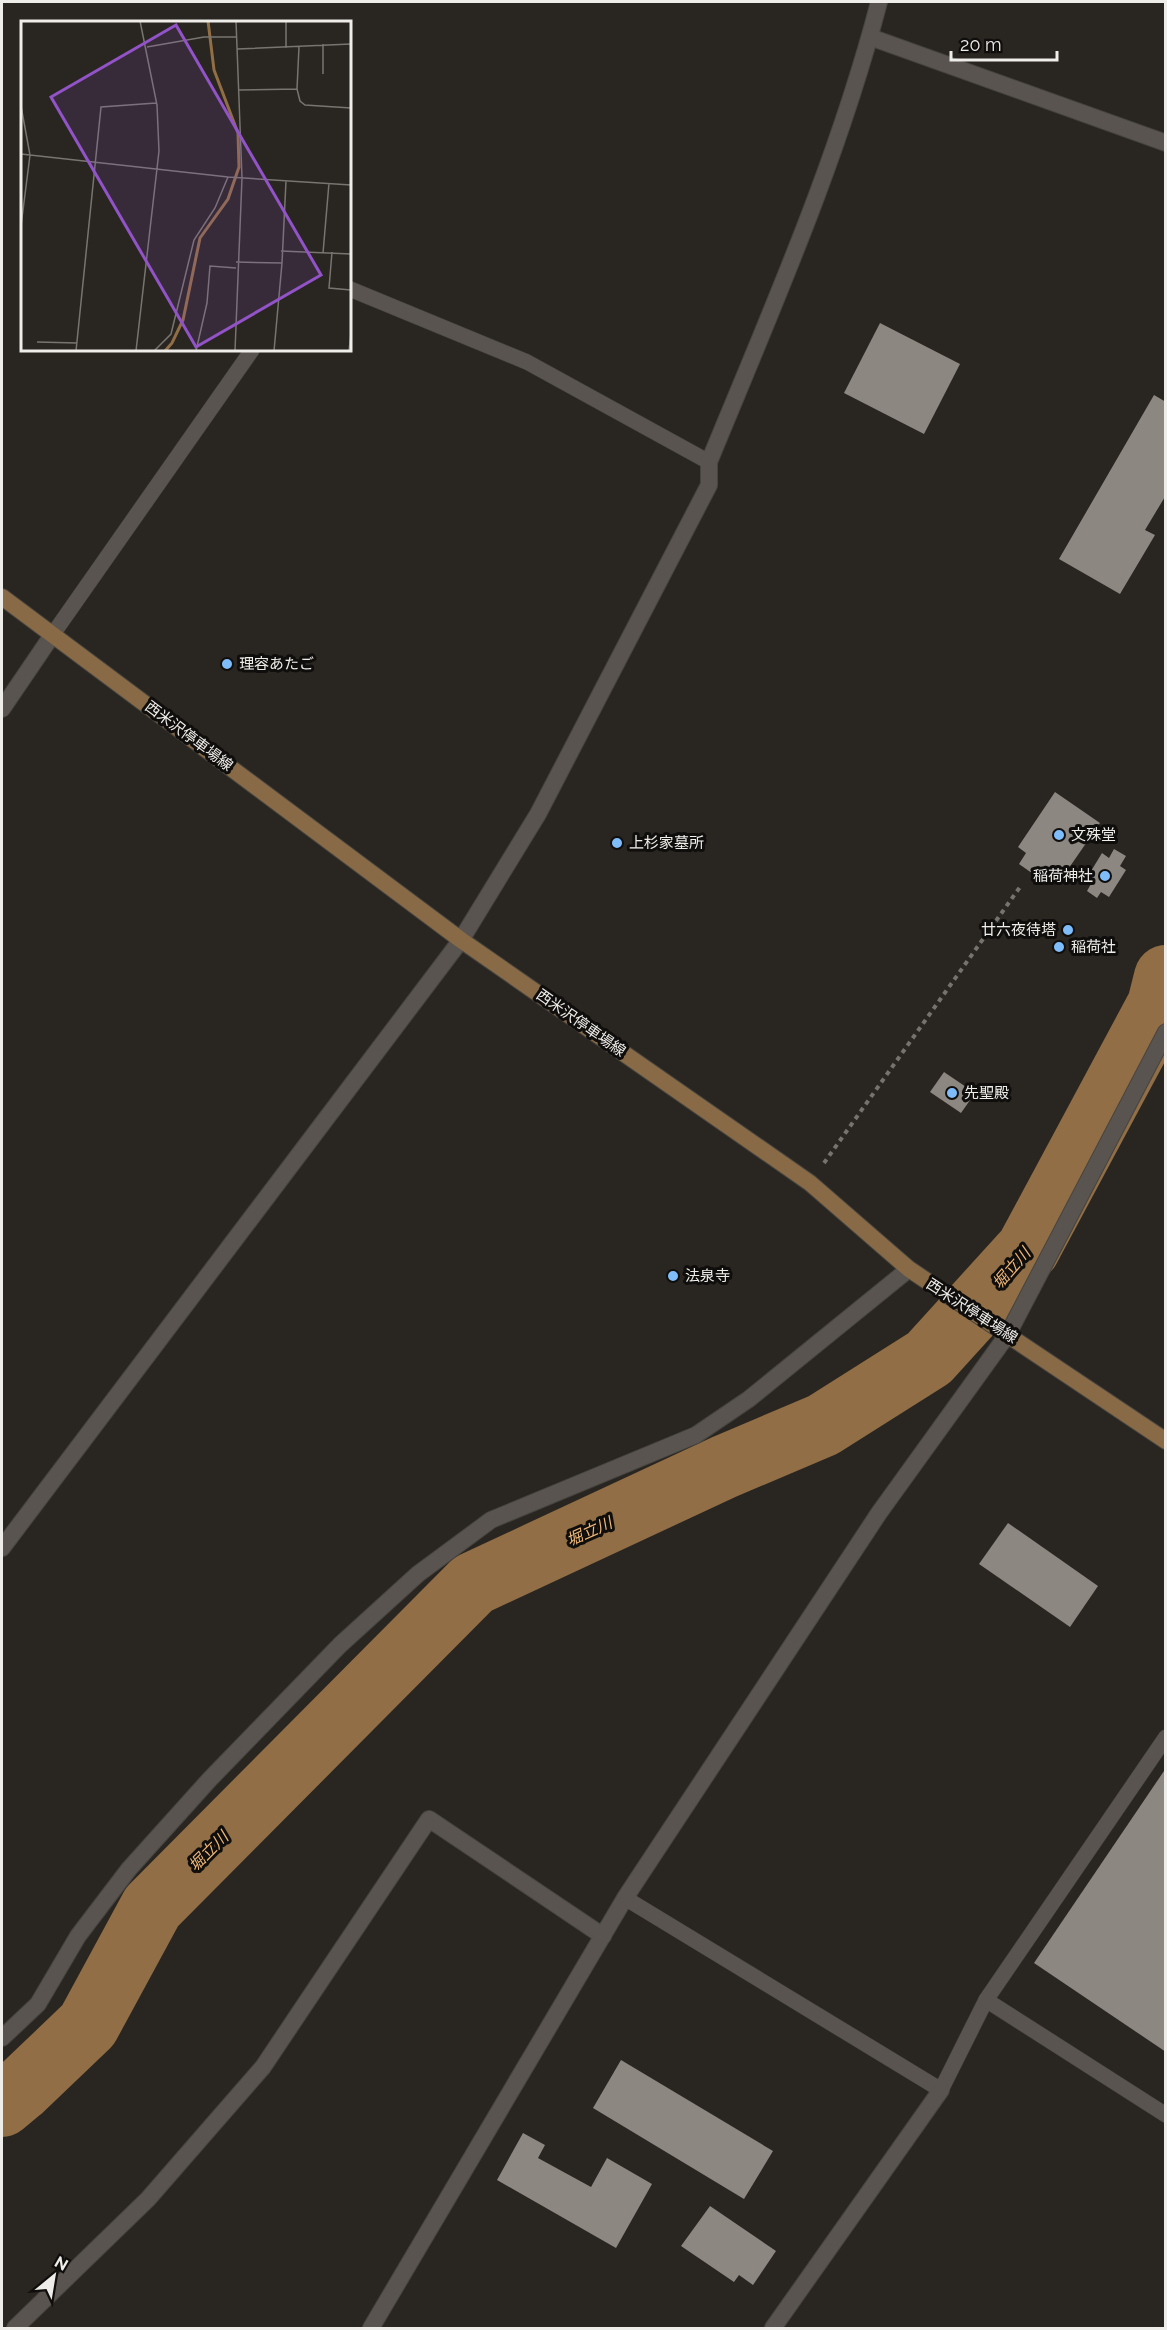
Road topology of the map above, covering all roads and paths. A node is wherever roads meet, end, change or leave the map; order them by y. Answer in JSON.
{"nodes":[{"id":1,"x":879,"y":2,"type":"edge"},
{"id":2,"x":870,"y":37,"type":"junction"},
{"id":3,"x":1166,"y":143,"type":"edge"},
{"id":4,"x":351,"y":289,"type":"edge"},
{"id":5,"x":251,"y":351,"type":"edge"},
{"id":6,"x":709,"y":462,"type":"junction"},
{"id":7,"x":2,"y":597,"type":"edge"},
{"id":8,"x":52,"y":634,"type":"junction"},
{"id":9,"x":2,"y":709,"type":"edge"},
{"id":10,"x":1020,"y":886,"type":"dead end"},
{"id":11,"x":461,"y":940,"type":"junction"},
{"id":12,"x":1166,"y":1032,"type":"edge"},
{"id":13,"x":810,"y":1183,"type":"junction"},
{"id":14,"x":909,"y":1269,"type":"junction"},
{"id":15,"x":1002,"y":1330,"type":"junction"},
{"id":16,"x":1166,"y":1441,"type":"edge"},
{"id":17,"x":2,"y":1548,"type":"edge"},
{"id":18,"x":1166,"y":1737,"type":"edge"},
{"id":19,"x":625,"y":1899,"type":"junction"},
{"id":20,"x":603,"y":1936,"type":"junction"},
{"id":21,"x":986,"y":2000,"type":"junction"},
{"id":22,"x":2,"y":2038,"type":"edge"},
{"id":23,"x":941,"y":2090,"type":"junction"},
{"id":24,"x":1166,"y":2115,"type":"edge"},
{"id":25,"x":15,"y":2328,"type":"edge"},
{"id":26,"x":370,"y":2328,"type":"edge"},
{"id":27,"x":773,"y":2328,"type":"edge"}],
"edges":[{"from":1,"to":2,"type":"street"},
{"from":2,"to":3,"type":"street"},
{"from":2,"to":6,"type":"street"},
{"from":4,"to":6,"type":"lane"},
{"from":5,"to":8,"type":"lane"},
{"from":6,"to":11,"type":"street"},
{"from":7,"to":8,"type":"main road","name":"西米沢停車場線"},
{"from":8,"to":9,"type":"street"},
{"from":8,"to":11,"type":"main road","name":"西米沢停車場線"},
{"from":10,"to":13,"type":"path"},
{"from":11,"to":13,"type":"main road","name":"西米沢停車場線"},
{"from":11,"to":17,"type":"street"},
{"from":12,"to":15,"type":"street"},
{"from":13,"to":14,"type":"main road","name":"西米沢停車場線"},
{"from":14,"to":15,"type":"main road","name":"西米沢停車場線"},
{"from":14,"to":22,"type":"street"},
{"from":15,"to":16,"type":"main road","name":"西米沢停車場線"},
{"from":15,"to":19,"type":"street"},
{"from":18,"to":21,"type":"lane"},
{"from":19,"to":20,"type":"street"},
{"from":19,"to":23,"type":"lane"},
{"from":20,"to":25,"type":"street"},
{"from":20,"to":26,"type":"street"},
{"from":21,"to":23,"type":"lane"},
{"from":21,"to":24,"type":"lane"},
{"from":23,"to":27,"type":"street"}]}
